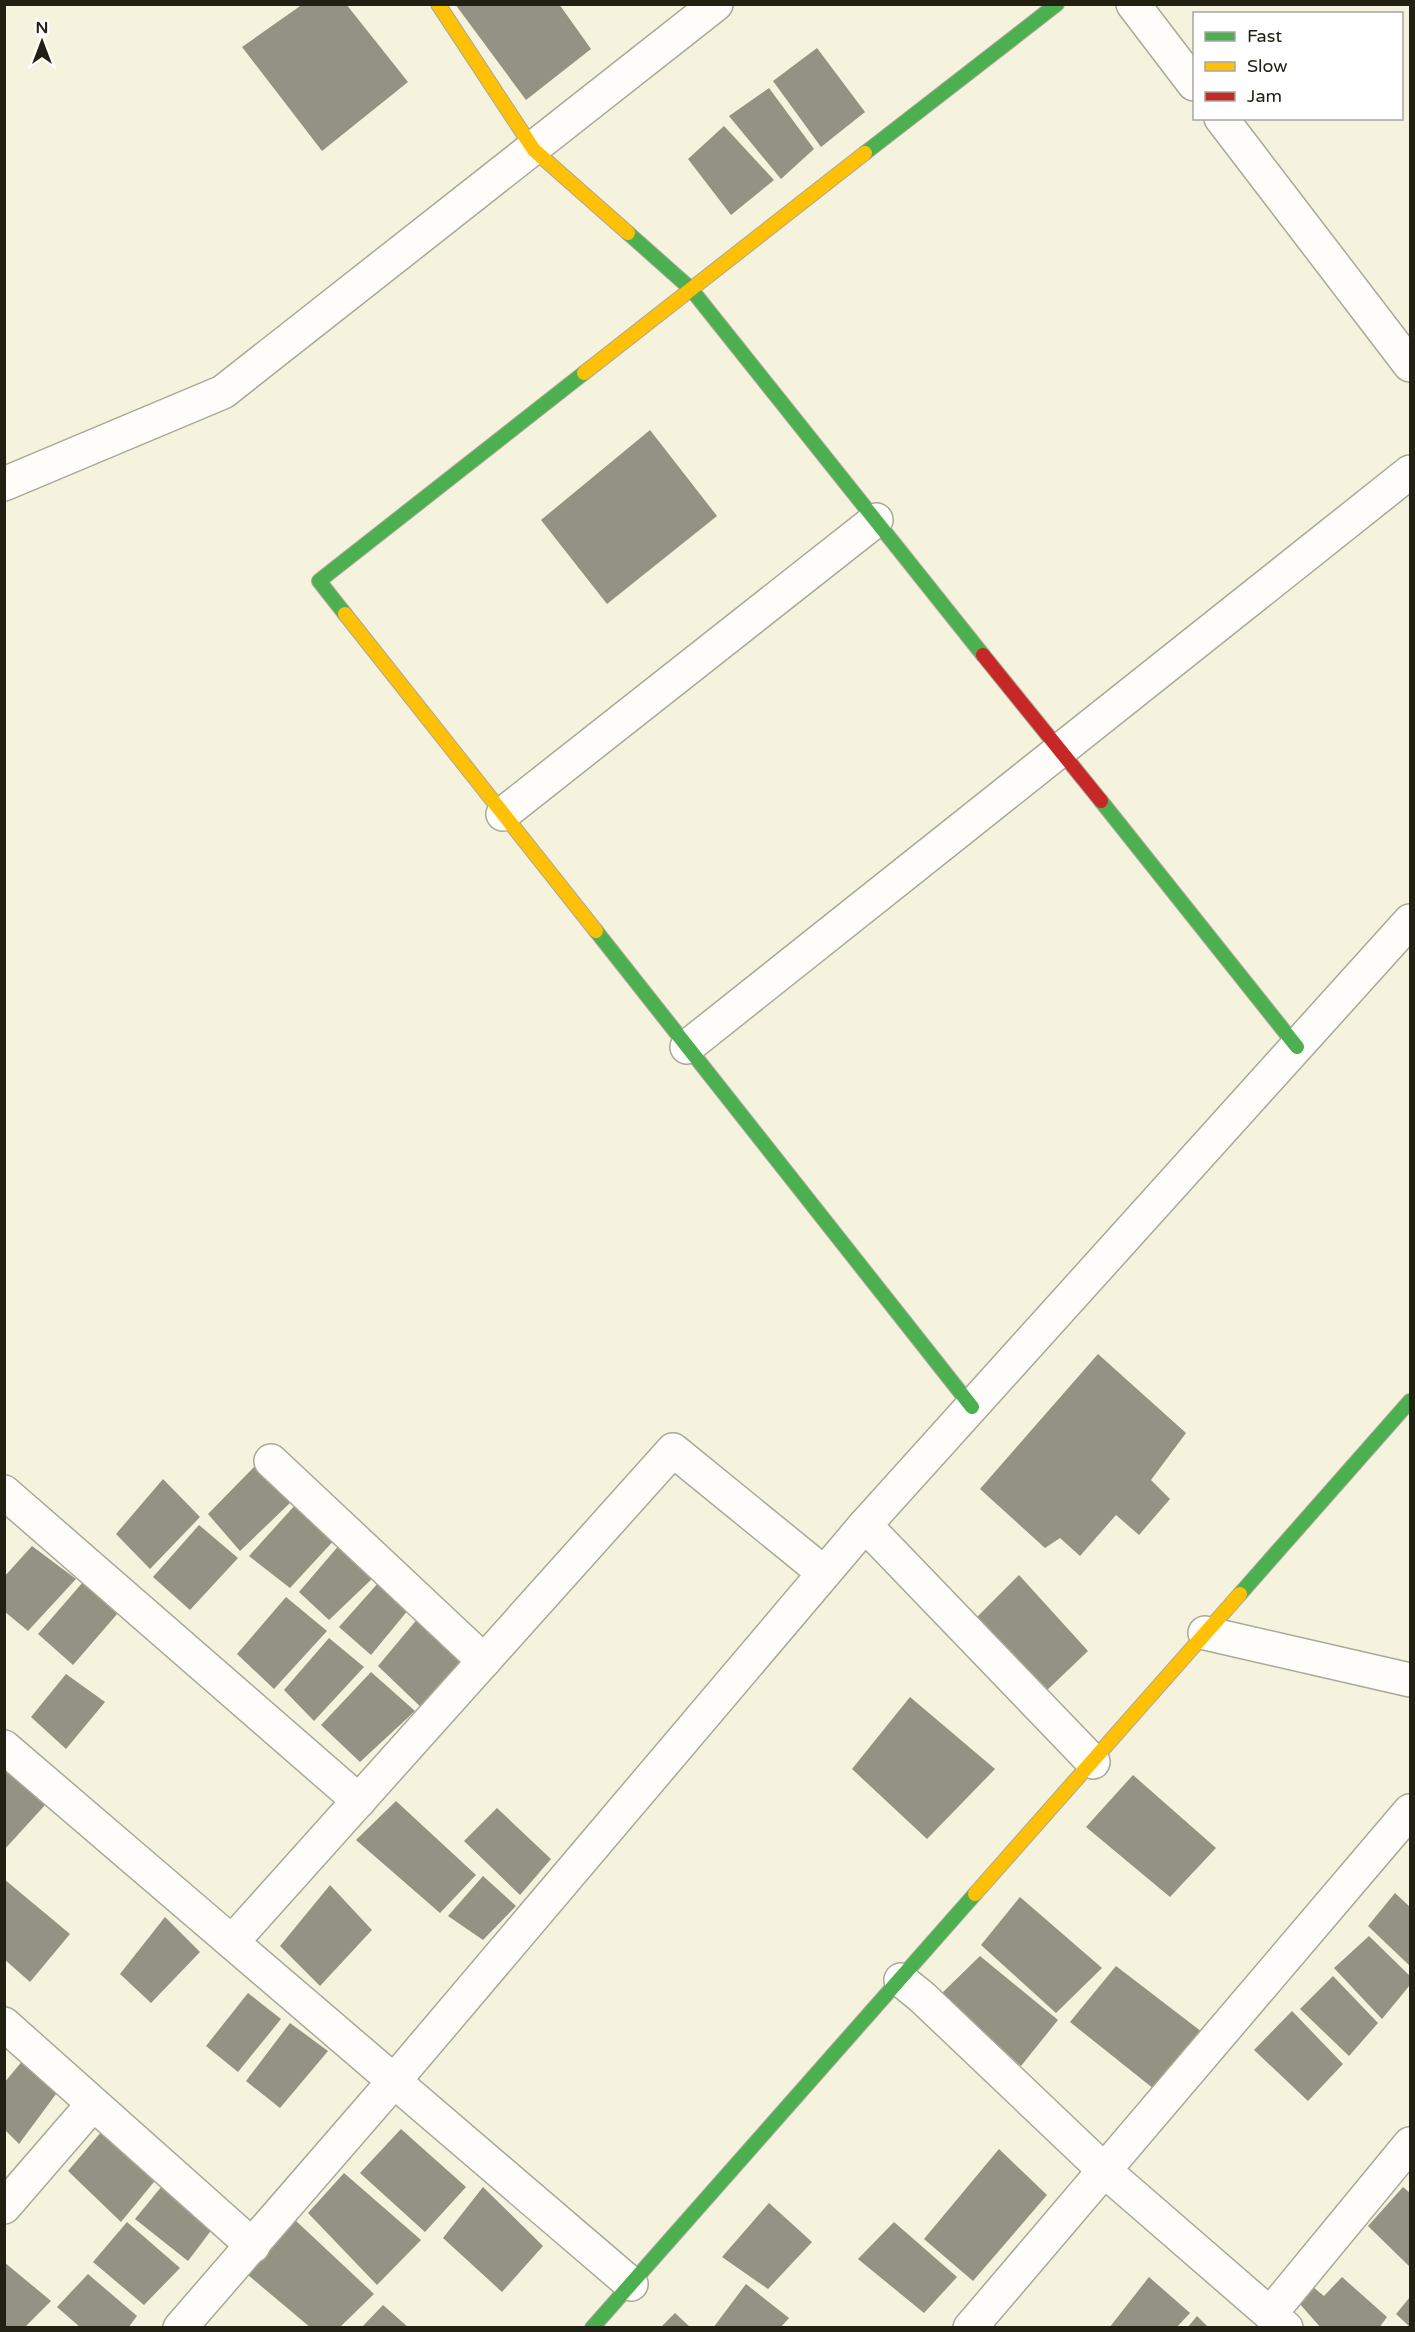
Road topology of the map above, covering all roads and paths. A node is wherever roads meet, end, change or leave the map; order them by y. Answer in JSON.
{"nodes":[{"id":1,"x":438,"y":4,"type":"edge"},
{"id":2,"x":716,"y":4,"type":"edge"},
{"id":3,"x":1057,"y":4,"type":"edge"},
{"id":4,"x":1133,"y":4,"type":"edge"},
{"id":5,"x":1193,"y":83,"type":"edge"},
{"id":6,"x":1223,"y":120,"type":"edge"},
{"id":7,"x":534,"y":150,"type":"junction"},
{"id":8,"x":691,"y":289,"type":"junction"},
{"id":9,"x":1410,"y":365,"type":"edge"},
{"id":10,"x":1410,"y":472,"type":"edge"},
{"id":11,"x":4,"y":484,"type":"edge"},
{"id":12,"x":876,"y":520,"type":"junction"},
{"id":13,"x":1060,"y":751,"type":"junction"},
{"id":14,"x":503,"y":814,"type":"junction"},
{"id":15,"x":1410,"y":921,"type":"edge"},
{"id":16,"x":687,"y":1047,"type":"junction"},
{"id":17,"x":1297,"y":1047,"type":"junction"},
{"id":18,"x":1410,"y":1401,"type":"edge"},
{"id":19,"x":972,"y":1407,"type":"junction"},
{"id":20,"x":271,"y":1461,"type":"dead end"},
{"id":21,"x":4,"y":1492,"type":"edge"},
{"id":22,"x":865,"y":1525,"type":"junction"},
{"id":23,"x":824,"y":1573,"type":"junction"},
{"id":24,"x":1205,"y":1633,"type":"junction"},
{"id":25,"x":484,"y":1661,"type":"junction"},
{"id":26,"x":1410,"y":1680,"type":"edge"},
{"id":27,"x":4,"y":1747,"type":"edge"},
{"id":28,"x":1093,"y":1762,"type":"junction"},
{"id":29,"x":359,"y":1801,"type":"junction"},
{"id":30,"x":1410,"y":1811,"type":"edge"},
{"id":31,"x":232,"y":1942,"type":"junction"},
{"id":32,"x":901,"y":1980,"type":"junction"},
{"id":33,"x":4,"y":2025,"type":"edge"},
{"id":34,"x":394,"y":2081,"type":"junction"},
{"id":35,"x":93,"y":2104,"type":"junction"},
{"id":36,"x":1410,"y":2144,"type":"edge"},
{"id":37,"x":1105,"y":2171,"type":"junction"},
{"id":38,"x":4,"y":2207,"type":"edge"},
{"id":39,"x":253,"y":2246,"type":"junction"},
{"id":40,"x":631,"y":2284,"type":"junction"},
{"id":41,"x":1278,"y":2321,"type":"edge"},
{"id":42,"x":180,"y":2328,"type":"edge"},
{"id":43,"x":592,"y":2328,"type":"edge"},
{"id":44,"x":970,"y":2328,"type":"edge"}],
"edges":[{"from":1,"to":7,"type":"street"},
{"from":2,"to":7,"type":"street"},
{"from":3,"to":8,"type":"street"},
{"from":4,"to":5,"type":"street"},
{"from":6,"to":9,"type":"street"},
{"from":7,"to":8,"type":"street"},
{"from":7,"to":11,"type":"street"},
{"from":8,"to":12,"type":"street"},
{"from":8,"to":14,"type":"street"},
{"from":10,"to":13,"type":"street"},
{"from":12,"to":13,"type":"street"},
{"from":12,"to":14,"type":"street"},
{"from":13,"to":16,"type":"street"},
{"from":13,"to":17,"type":"street"},
{"from":14,"to":16,"type":"street"},
{"from":15,"to":17,"type":"street"},
{"from":16,"to":19,"type":"street"},
{"from":17,"to":19,"type":"street"},
{"from":18,"to":24,"type":"street"},
{"from":19,"to":22,"type":"street"},
{"from":20,"to":25,"type":"street"},
{"from":21,"to":29,"type":"street"},
{"from":22,"to":23,"type":"street"},
{"from":22,"to":28,"type":"street"},
{"from":23,"to":25,"type":"street"},
{"from":23,"to":34,"type":"street"},
{"from":24,"to":26,"type":"street"},
{"from":24,"to":28,"type":"street"},
{"from":25,"to":29,"type":"street"},
{"from":27,"to":31,"type":"street"},
{"from":28,"to":32,"type":"street"},
{"from":29,"to":31,"type":"street"},
{"from":30,"to":37,"type":"street"},
{"from":31,"to":34,"type":"street"},
{"from":32,"to":37,"type":"street"},
{"from":32,"to":40,"type":"street"},
{"from":33,"to":35,"type":"street"},
{"from":34,"to":39,"type":"street"},
{"from":34,"to":40,"type":"street"},
{"from":35,"to":38,"type":"street"},
{"from":35,"to":39,"type":"street"},
{"from":36,"to":41,"type":"street"},
{"from":37,"to":41,"type":"street"},
{"from":37,"to":44,"type":"street"},
{"from":39,"to":42,"type":"street"},
{"from":40,"to":43,"type":"street"}]}
